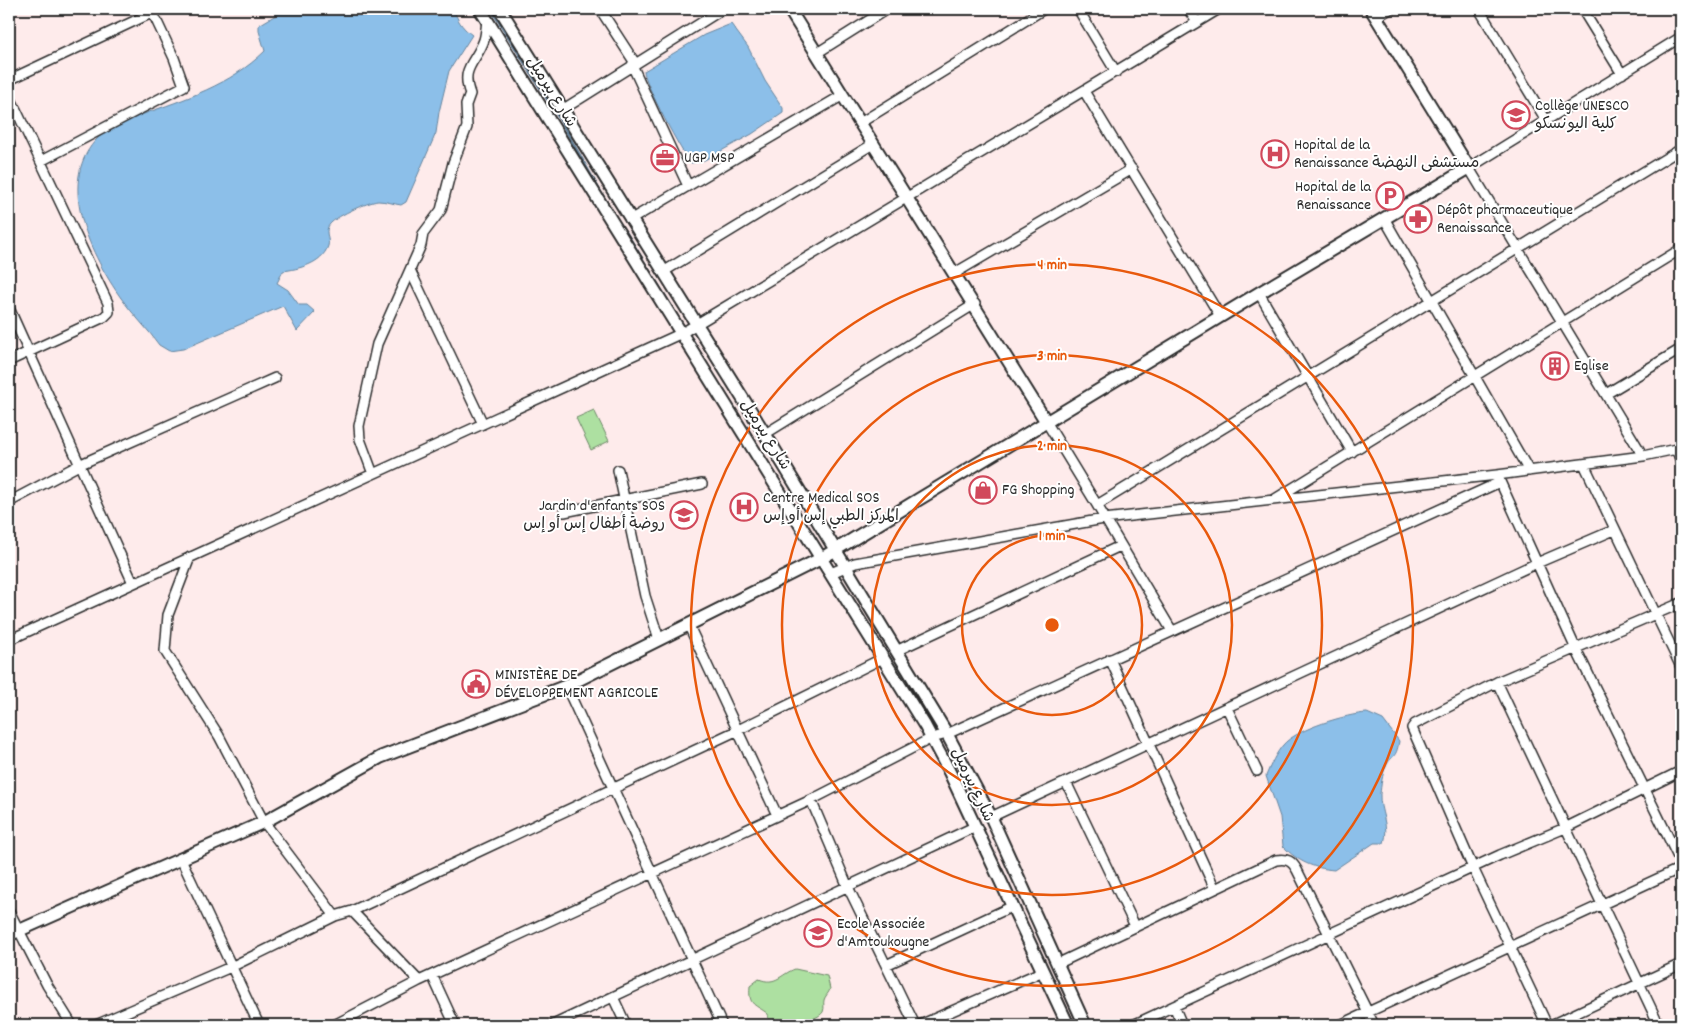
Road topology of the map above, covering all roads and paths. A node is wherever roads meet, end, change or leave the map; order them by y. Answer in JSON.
{"nodes":[{"id":1,"x":480,"y":9,"type":"edge"},
{"id":2,"x":500,"y":9,"type":"edge"},
{"id":3,"x":600,"y":9,"type":"edge"},
{"id":4,"x":722,"y":9,"type":"edge"},
{"id":5,"x":790,"y":9,"type":"edge"},
{"id":6,"x":887,"y":9,"type":"edge"},
{"id":7,"x":1044,"y":9,"type":"edge"},
{"id":8,"x":1078,"y":9,"type":"edge"},
{"id":9,"x":1188,"y":9,"type":"edge"},
{"id":10,"x":1219,"y":9,"type":"edge"},
{"id":11,"x":1390,"y":9,"type":"edge"},
{"id":12,"x":1479,"y":9,"type":"edge"},
{"id":13,"x":1582,"y":9,"type":"edge"},
{"id":14,"x":154,"y":10,"type":"edge"},
{"id":15,"x":1374,"y":13,"type":"edge"},
{"id":16,"x":488,"y":20,"type":"junction"},
{"id":17,"x":1197,"y":22,"type":"junction"},
{"id":18,"x":1681,"y":37,"type":"edge"},
{"id":19,"x":817,"y":53,"type":"junction"},
{"id":20,"x":634,"y":64,"type":"junction"},
{"id":21,"x":1116,"y":72,"type":"junction"},
{"id":22,"x":1622,"y":74,"type":"junction"},
{"id":23,"x":9,"y":80,"type":"edge"},
{"id":24,"x":1084,"y":91,"type":"junction"},
{"id":25,"x":843,"y":94,"type":"junction"},
{"id":26,"x":9,"y":95,"type":"edge"},
{"id":27,"x":562,"y":110,"type":"junction"},
{"id":28,"x":1546,"y":120,"type":"junction"},
{"id":29,"x":860,"y":123,"type":"junction"},
{"id":30,"x":873,"y":144,"type":"junction"},
{"id":31,"x":1681,"y":149,"type":"edge"},
{"id":32,"x":41,"y":162,"type":"junction"},
{"id":33,"x":1469,"y":168,"type":"junction"},
{"id":34,"x":1132,"y":169,"type":"junction"},
{"id":35,"x":688,"y":186,"type":"junction"},
{"id":36,"x":907,"y":197,"type":"junction"},
{"id":37,"x":1384,"y":218,"type":"junction"},
{"id":38,"x":630,"y":220,"type":"junction"},
{"id":39,"x":1519,"y":247,"type":"junction"},
{"id":40,"x":1681,"y":249,"type":"edge"},
{"id":41,"x":410,"y":270,"type":"junction"},
{"id":42,"x":662,"y":272,"type":"junction"},
{"id":43,"x":955,"y":273,"type":"junction"},
{"id":44,"x":1259,"y":293,"type":"junction"},
{"id":45,"x":1431,"y":302,"type":"junction"},
{"id":46,"x":975,"y":304,"type":"junction"},
{"id":47,"x":9,"y":308,"type":"edge"},
{"id":48,"x":1220,"y":316,"type":"junction"},
{"id":49,"x":1564,"y":323,"type":"junction"},
{"id":50,"x":689,"y":329,"type":"junction"},
{"id":51,"x":1681,"y":349,"type":"edge"},
{"id":52,"x":28,"y":352,"type":"junction"},
{"id":53,"x":9,"y":361,"type":"edge"},
{"id":54,"x":1307,"y":377,"type":"junction"},
{"id":55,"x":1475,"y":377,"type":"junction"},
{"id":56,"x":275,"y":378,"type":"dead end"},
{"id":57,"x":1606,"y":394,"type":"junction"},
{"id":58,"x":1047,"y":423,"type":"junction"},
{"id":59,"x":483,"y":424,"type":"junction"},
{"id":60,"x":765,"y":434,"type":"junction"},
{"id":61,"x":1678,"y":449,"type":"edge"},
{"id":62,"x":1352,"y":452,"type":"junction"},
{"id":63,"x":1643,"y":456,"type":"junction"},
{"id":64,"x":1681,"y":461,"type":"edge"},
{"id":65,"x":81,"y":464,"type":"junction"},
{"id":66,"x":1584,"y":464,"type":"junction"},
{"id":67,"x":618,"y":470,"type":"dead end"},
{"id":68,"x":1529,"y":471,"type":"junction"},
{"id":69,"x":373,"y":474,"type":"junction"},
{"id":70,"x":1498,"y":479,"type":"junction"},
{"id":71,"x":702,"y":484,"type":"dead end"},
{"id":72,"x":626,"y":500,"type":"junction"},
{"id":73,"x":1272,"y":500,"type":"junction"},
{"id":74,"x":9,"y":502,"type":"edge"},
{"id":75,"x":1097,"y":505,"type":"junction"},
{"id":76,"x":564,"y":512,"type":"dead end"},
{"id":77,"x":1104,"y":519,"type":"junction"},
{"id":78,"x":1614,"y":530,"type":"junction"},
{"id":79,"x":1120,"y":546,"type":"junction"},
{"id":80,"x":835,"y":550,"type":"junction"},
{"id":81,"x":190,"y":557,"type":"junction"},
{"id":82,"x":822,"y":558,"type":"junction"},
{"id":83,"x":1537,"y":563,"type":"junction"},
{"id":84,"x":844,"y":566,"type":"junction"},
{"id":85,"x":832,"y":573,"type":"junction"},
{"id":86,"x":133,"y":583,"type":"junction"},
{"id":87,"x":1681,"y":603,"type":"edge"},
{"id":88,"x":1656,"y":614,"type":"junction"},
{"id":89,"x":689,"y":626,"type":"junction"},
{"id":90,"x":1172,"y":631,"type":"junction"},
{"id":91,"x":659,"y":639,"type":"junction"},
{"id":92,"x":9,"y":640,"type":"edge"},
{"id":93,"x":1575,"y":647,"type":"junction"},
{"id":94,"x":896,"y":652,"type":"junction"},
{"id":95,"x":882,"y":659,"type":"junction"},
{"id":96,"x":1110,"y":659,"type":"junction"},
{"id":97,"x":1681,"y":667,"type":"edge"},
{"id":98,"x":1497,"y":682,"type":"junction"},
{"id":99,"x":566,"y":686,"type":"junction"},
{"id":100,"x":1228,"y":708,"type":"junction"},
{"id":101,"x":736,"y":731,"type":"junction"},
{"id":102,"x":947,"y":734,"type":"junction"},
{"id":103,"x":932,"y":738,"type":"junction"},
{"id":104,"x":1148,"y":744,"type":"junction"},
{"id":105,"x":1257,"y":771,"type":"dead end"},
{"id":106,"x":1681,"y":771,"type":"edge"},
{"id":107,"x":1066,"y":782,"type":"junction"},
{"id":108,"x":1644,"y":788,"type":"junction"},
{"id":109,"x":612,"y":789,"type":"junction"},
{"id":110,"x":810,"y":800,"type":"junction"},
{"id":111,"x":777,"y":815,"type":"junction"},
{"id":112,"x":991,"y":817,"type":"junction"},
{"id":113,"x":264,"y":822,"type":"junction"},
{"id":114,"x":974,"y":827,"type":"junction"},
{"id":115,"x":1565,"y":828,"type":"junction"},
{"id":116,"x":181,"y":859,"type":"junction"},
{"id":117,"x":1681,"y":863,"type":"edge"},
{"id":118,"x":1473,"y":868,"type":"junction"},
{"id":119,"x":1681,"y":868,"type":"edge"},
{"id":120,"x":651,"y":874,"type":"junction"},
{"id":121,"x":848,"y":887,"type":"junction"},
{"id":122,"x":1215,"y":889,"type":"junction"},
{"id":123,"x":1601,"y":904,"type":"junction"},
{"id":124,"x":1011,"y":907,"type":"junction"},
{"id":125,"x":9,"y":911,"type":"edge"},
{"id":126,"x":352,"y":911,"type":"junction"},
{"id":127,"x":335,"y":916,"type":"junction"},
{"id":128,"x":1135,"y":926,"type":"junction"},
{"id":129,"x":13,"y":933,"type":"edge"},
{"id":130,"x":1330,"y":935,"type":"junction"},
{"id":131,"x":1510,"y":948,"type":"junction"},
{"id":132,"x":692,"y":960,"type":"junction"},
{"id":133,"x":1057,"y":964,"type":"junction"},
{"id":134,"x":1681,"y":964,"type":"edge"},
{"id":135,"x":886,"y":965,"type":"junction"},
{"id":136,"x":233,"y":966,"type":"junction"},
{"id":137,"x":1041,"y":972,"type":"junction"},
{"id":138,"x":432,"y":975,"type":"junction"},
{"id":139,"x":418,"y":981,"type":"junction"},
{"id":140,"x":1638,"y":983,"type":"junction"},
{"id":141,"x":613,"y":997,"type":"junction"},
{"id":142,"x":1174,"y":1006,"type":"junction"},
{"id":143,"x":1368,"y":1012,"type":"junction"},
{"id":144,"x":72,"y":1025,"type":"edge"},
{"id":145,"x":96,"y":1025,"type":"edge"},
{"id":146,"x":259,"y":1025,"type":"edge"},
{"id":147,"x":334,"y":1025,"type":"edge"},
{"id":148,"x":455,"y":1025,"type":"edge"},
{"id":149,"x":553,"y":1025,"type":"edge"},
{"id":150,"x":626,"y":1025,"type":"edge"},
{"id":151,"x":722,"y":1025,"type":"edge"},
{"id":152,"x":914,"y":1025,"type":"edge"},
{"id":153,"x":920,"y":1025,"type":"edge"},
{"id":154,"x":1068,"y":1025,"type":"edge"},
{"id":155,"x":1085,"y":1025,"type":"edge"},
{"id":156,"x":1133,"y":1025,"type":"edge"},
{"id":157,"x":1182,"y":1025,"type":"edge"},
{"id":158,"x":1340,"y":1025,"type":"edge"},
{"id":159,"x":1374,"y":1025,"type":"edge"},
{"id":160,"x":1547,"y":1025,"type":"edge"},
{"id":161,"x":1551,"y":1025,"type":"edge"},
{"id":162,"x":1659,"y":1025,"type":"edge"}],
"edges":[{"from":1,"to":16,"type":"street","name":"شارع بيرميل"},
{"from":2,"to":27,"type":"street","name":"شارع بيرميل"},
{"from":3,"to":20,"type":"street"},
{"from":4,"to":20,"type":"street"},
{"from":5,"to":19,"type":"street"},
{"from":6,"to":19,"type":"street"},
{"from":7,"to":29,"type":"street"},
{"from":8,"to":21,"type":"street"},
{"from":9,"to":17,"type":"street"},
{"from":10,"to":17,"type":"street"},
{"from":11,"to":15,"type":"street"},
{"from":12,"to":28,"type":"street"},
{"from":13,"to":22,"type":"street"},
{"from":14,"to":23,"type":"street"},
{"from":14,"to":32,"type":"street"},
{"from":15,"to":33,"type":"street"},
{"from":16,"to":41,"type":"street"},
{"from":16,"to":50,"type":"street","name":"شارع بيرميل"},
{"from":17,"to":21,"type":"street"},
{"from":18,"to":22,"type":"street"},
{"from":19,"to":25,"type":"street"},
{"from":20,"to":27,"type":"street"},
{"from":20,"to":35,"type":"street"},
{"from":21,"to":24,"type":"street"},
{"from":22,"to":28,"type":"street"},
{"from":24,"to":34,"type":"street"},
{"from":24,"to":36,"type":"street"},
{"from":25,"to":29,"type":"street"},
{"from":25,"to":35,"type":"street"},
{"from":26,"to":32,"type":"street"},
{"from":27,"to":38,"type":"street","name":"شارع بيرميل"},
{"from":28,"to":33,"type":"street"},
{"from":29,"to":30,"type":"street"},
{"from":30,"to":36,"type":"street"},
{"from":30,"to":42,"type":"street"},
{"from":31,"to":39,"type":"street"},
{"from":32,"to":52,"type":"street"},
{"from":33,"to":37,"type":"street"},
{"from":33,"to":39,"type":"street"},
{"from":34,"to":43,"type":"street"},
{"from":34,"to":48,"type":"street"},
{"from":35,"to":38,"type":"street"},
{"from":36,"to":43,"type":"street"},
{"from":36,"to":50,"type":"street"},
{"from":37,"to":44,"type":"street"},
{"from":37,"to":45,"type":"street"},
{"from":38,"to":42,"type":"street","name":"شارع بيرميل"},
{"from":39,"to":45,"type":"street"},
{"from":39,"to":49,"type":"street"},
{"from":40,"to":49,"type":"street"},
{"from":41,"to":59,"type":"street"},
{"from":41,"to":69,"type":"street"},
{"from":42,"to":50,"type":"street","name":"شارع بيرميل"},
{"from":43,"to":46,"type":"street"},
{"from":44,"to":48,"type":"street"},
{"from":44,"to":54,"type":"street"},
{"from":45,"to":54,"type":"street"},
{"from":45,"to":55,"type":"street"},
{"from":46,"to":58,"type":"street"},
{"from":46,"to":60,"type":"street"},
{"from":47,"to":52,"type":"street"},
{"from":48,"to":58,"type":"street"},
{"from":49,"to":55,"type":"street"},
{"from":49,"to":57,"type":"street"},
{"from":50,"to":59,"type":"street"},
{"from":50,"to":60,"type":"street","name":"شارع بيرميل"},
{"from":50,"to":82,"type":"street","name":"شارع بيرميل"},
{"from":51,"to":57,"type":"street"},
{"from":52,"to":53,"type":"street"},
{"from":52,"to":65,"type":"street"},
{"from":54,"to":62,"type":"street"},
{"from":54,"to":75,"type":"street"},
{"from":55,"to":62,"type":"street"},
{"from":55,"to":68,"type":"street"},
{"from":56,"to":65,"type":"street"},
{"from":57,"to":63,"type":"street"},
{"from":58,"to":75,"type":"street"},
{"from":58,"to":80,"type":"street"},
{"from":59,"to":69,"type":"street"},
{"from":60,"to":80,"type":"street","name":"شارع بيرميل"},
{"from":61,"to":63,"type":"street"},
{"from":61,"to":64,"type":"street"},
{"from":62,"to":73,"type":"street"},
{"from":63,"to":66,"type":"street"},
{"from":65,"to":74,"type":"street"},
{"from":65,"to":86,"type":"street"},
{"from":66,"to":68,"type":"street"},
{"from":66,"to":78,"type":"street"},
{"from":67,"to":72,"type":"street"},
{"from":68,"to":70,"type":"street"},
{"from":69,"to":81,"type":"street"},
{"from":70,"to":73,"type":"street"},
{"from":70,"to":83,"type":"street"},
{"from":70,"to":90,"type":"street"},
{"from":71,"to":72,"type":"street"},
{"from":72,"to":76,"type":"street"},
{"from":72,"to":91,"type":"street"},
{"from":73,"to":77,"type":"street"},
{"from":75,"to":77,"type":"street"},
{"from":77,"to":79,"type":"street"},
{"from":77,"to":84,"type":"street"},
{"from":78,"to":83,"type":"street"},
{"from":78,"to":88,"type":"street"},
{"from":79,"to":90,"type":"street"},
{"from":79,"to":94,"type":"street"},
{"from":80,"to":82,"type":"street"},
{"from":80,"to":84,"type":"street","name":"شارع بيرميل"},
{"from":81,"to":86,"type":"street"},
{"from":81,"to":113,"type":"street"},
{"from":82,"to":85,"type":"street","name":"شارع بيرميل"},
{"from":82,"to":89,"type":"street"},
{"from":83,"to":93,"type":"street"},
{"from":83,"to":100,"type":"street"},
{"from":84,"to":85,"type":"street"},
{"from":84,"to":94,"type":"street","name":"شارع بيرميل"},
{"from":85,"to":95,"type":"street","name":"شارع بيرميل"},
{"from":86,"to":92,"type":"street"},
{"from":87,"to":88,"type":"street"},
{"from":88,"to":93,"type":"street"},
{"from":88,"to":97,"type":"street"},
{"from":89,"to":91,"type":"street"},
{"from":89,"to":101,"type":"street"},
{"from":90,"to":96,"type":"street"},
{"from":91,"to":99,"type":"street"},
{"from":93,"to":98,"type":"street"},
{"from":93,"to":108,"type":"street"},
{"from":94,"to":102,"type":"street","name":"شارع بيرميل"},
{"from":95,"to":101,"type":"street"},
{"from":95,"to":103,"type":"street","name":"شارع بيرميل"},
{"from":96,"to":102,"type":"street"},
{"from":96,"to":104,"type":"street"},
{"from":98,"to":115,"type":"street"},
{"from":98,"to":118,"type":"street"},
{"from":99,"to":109,"type":"street"},
{"from":99,"to":113,"type":"street"},
{"from":100,"to":104,"type":"street"},
{"from":100,"to":105,"type":"street"},
{"from":101,"to":109,"type":"street"},
{"from":101,"to":111,"type":"street"},
{"from":102,"to":103,"type":"street"},
{"from":102,"to":112,"type":"street","name":"شارع بيرميل"},
{"from":103,"to":110,"type":"street"},
{"from":103,"to":114,"type":"street","name":"شارع بيرميل"},
{"from":104,"to":107,"type":"street"},
{"from":104,"to":122,"type":"street"},
{"from":106,"to":108,"type":"street"},
{"from":107,"to":112,"type":"street"},
{"from":107,"to":128,"type":"street"},
{"from":108,"to":115,"type":"street"},
{"from":108,"to":117,"type":"street"},
{"from":109,"to":120,"type":"street"},
{"from":109,"to":126,"type":"street"},
{"from":110,"to":111,"type":"street"},
{"from":110,"to":121,"type":"street"},
{"from":111,"to":120,"type":"street"},
{"from":112,"to":133,"type":"street","name":"شارع بيرميل"},
{"from":113,"to":116,"type":"street"},
{"from":113,"to":127,"type":"street"},
{"from":114,"to":121,"type":"street"},
{"from":114,"to":124,"type":"street","name":"شارع بيرميل"},
{"from":115,"to":118,"type":"street"},
{"from":115,"to":123,"type":"street"},
{"from":116,"to":129,"type":"street"},
{"from":116,"to":136,"type":"street"},
{"from":118,"to":130,"type":"street"},
{"from":118,"to":131,"type":"street"},
{"from":119,"to":123,"type":"street"},
{"from":120,"to":132,"type":"street"},
{"from":120,"to":138,"type":"street"},
{"from":121,"to":132,"type":"street"},
{"from":121,"to":135,"type":"street"},
{"from":122,"to":128,"type":"street"},
{"from":122,"to":130,"type":"street"},
{"from":123,"to":131,"type":"street"},
{"from":123,"to":140,"type":"street"},
{"from":124,"to":135,"type":"street"},
{"from":124,"to":137,"type":"street","name":"شارع بيرميل"},
{"from":125,"to":129,"type":"street"},
{"from":126,"to":127,"type":"street"},
{"from":126,"to":139,"type":"street"},
{"from":127,"to":136,"type":"street"},
{"from":128,"to":133,"type":"street"},
{"from":129,"to":144,"type":"street"},
{"from":130,"to":142,"type":"street"},
{"from":130,"to":143,"type":"street"},
{"from":131,"to":143,"type":"street"},
{"from":131,"to":160,"type":"street"},
{"from":132,"to":141,"type":"street"},
{"from":132,"to":151,"type":"street"},
{"from":133,"to":155,"type":"street","name":"شارع بيرميل"},
{"from":134,"to":140,"type":"street"},
{"from":135,"to":152,"type":"street"},
{"from":136,"to":145,"type":"street"},
{"from":136,"to":146,"type":"street"},
{"from":137,"to":153,"type":"street"},
{"from":137,"to":154,"type":"street","name":"شارع بيرميل"},
{"from":138,"to":139,"type":"street"},
{"from":138,"to":148,"type":"street"},
{"from":139,"to":147,"type":"street"},
{"from":140,"to":161,"type":"street"},
{"from":140,"to":162,"type":"street"},
{"from":141,"to":149,"type":"street"},
{"from":141,"to":150,"type":"street"},
{"from":142,"to":156,"type":"street"},
{"from":142,"to":157,"type":"street"},
{"from":143,"to":158,"type":"street"},
{"from":143,"to":159,"type":"street"}]}
